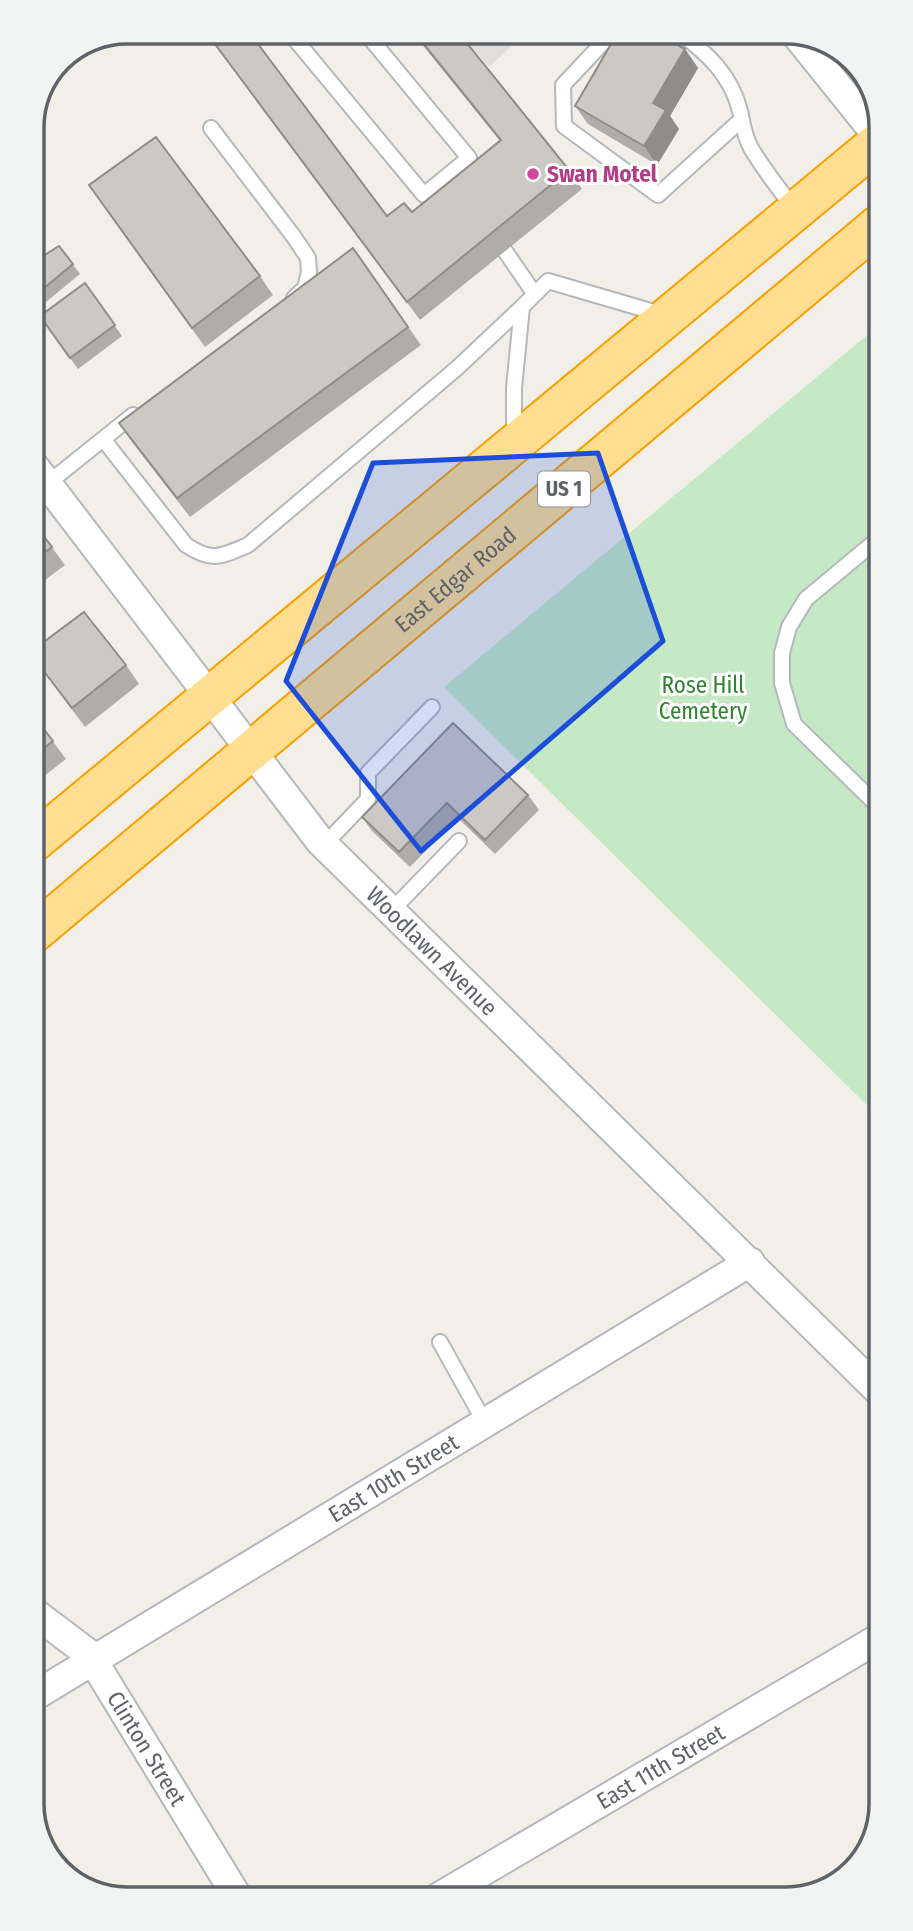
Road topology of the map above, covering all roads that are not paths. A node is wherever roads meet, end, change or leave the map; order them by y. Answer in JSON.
{"nodes":[{"id":1,"x":299,"y":44,"type":"edge"},
{"id":2,"x":375,"y":44,"type":"edge"},
{"id":3,"x":602,"y":44,"type":"edge"},
{"id":4,"x":695,"y":44,"type":"edge"},
{"id":5,"x":805,"y":46,"type":"edge"},
{"id":6,"x":741,"y":120,"type":"junction"},
{"id":7,"x":869,"y":125,"type":"edge"},
{"id":8,"x":211,"y":128,"type":"dead end"},
{"id":9,"x":869,"y":150,"type":"edge"},
{"id":10,"x":444,"y":179,"type":"junction"},
{"id":11,"x":456,"y":194,"type":"edge"},
{"id":12,"x":796,"y":211,"type":"junction"},
{"id":13,"x":869,"y":233,"type":"edge"},
{"id":14,"x":505,"y":251,"type":"edge"},
{"id":15,"x":534,"y":293,"type":"junction"},
{"id":16,"x":285,"y":307,"type":"edge"},
{"id":17,"x":522,"y":307,"type":"junction"},
{"id":18,"x":668,"y":316,"type":"junction"},
{"id":19,"x":144,"y":407,"type":"edge"},
{"id":20,"x":103,"y":439,"type":"junction"},
{"id":21,"x":514,"y":444,"type":"junction"},
{"id":22,"x":44,"y":473,"type":"edge"},
{"id":23,"x":44,"y":480,"type":"edge"},
{"id":24,"x":869,"y":546,"type":"edge"},
{"id":25,"x":209,"y":696,"type":"junction"},
{"id":26,"x":432,"y":707,"type":"dead end"},
{"id":27,"x":251,"y":751,"type":"junction"},
{"id":28,"x":869,"y":797,"type":"edge"},
{"id":29,"x":44,"y":834,"type":"edge"},
{"id":30,"x":459,"y":841,"type":"dead end"},
{"id":31,"x":324,"y":845,"type":"junction"},
{"id":32,"x":391,"y":911,"type":"junction"},
{"id":33,"x":44,"y":925,"type":"edge"},
{"id":34,"x":750,"y":1262,"type":"junction"},
{"id":35,"x":440,"y":1342,"type":"dead end"},
{"id":36,"x":869,"y":1381,"type":"edge"},
{"id":37,"x":485,"y":1423,"type":"junction"},
{"id":38,"x":44,"y":1620,"type":"edge"},
{"id":39,"x":869,"y":1644,"type":"edge"},
{"id":40,"x":93,"y":1661,"type":"junction"},
{"id":41,"x":44,"y":1690,"type":"edge"},
{"id":42,"x":230,"y":1887,"type":"edge"},
{"id":43,"x":456,"y":1887,"type":"edge"}],
"edges":[{"from":1,"to":10,"type":"lane"},
{"from":2,"to":10,"type":"lane"},
{"from":3,"to":6,"type":"lane"},
{"from":4,"to":6,"type":"lane"},
{"from":5,"to":7,"type":"street"},
{"from":6,"to":12,"type":"lane"},
{"from":8,"to":16,"type":"lane"},
{"from":9,"to":12,"type":"highway"},
{"from":10,"to":11,"type":"lane"},
{"from":12,"to":18,"type":"highway"},
{"from":13,"to":27,"type":"highway","name":"East Edgar Road","number":"US 1"},
{"from":14,"to":15,"type":"lane"},
{"from":15,"to":17,"type":"lane"},
{"from":15,"to":18,"type":"lane"},
{"from":17,"to":20,"type":"lane"},
{"from":17,"to":21,"type":"lane"},
{"from":18,"to":21,"type":"highway"},
{"from":19,"to":20,"type":"lane"},
{"from":20,"to":22,"type":"lane"},
{"from":21,"to":25,"type":"highway"},
{"from":23,"to":25,"type":"street","name":"Woodlawn Avenue"},
{"from":24,"to":28,"type":"lane"},
{"from":25,"to":27,"type":"street","name":"Woodlawn Avenue"},
{"from":25,"to":29,"type":"highway"},
{"from":26,"to":31,"type":"lane"},
{"from":27,"to":31,"type":"street","name":"Woodlawn Avenue"},
{"from":27,"to":33,"type":"highway","name":"East Edgar Road","number":"US 1"},
{"from":30,"to":32,"type":"lane"},
{"from":31,"to":32,"type":"street","name":"Woodlawn Avenue"},
{"from":32,"to":34,"type":"street","name":"Woodlawn Avenue"},
{"from":34,"to":36,"type":"street","name":"Woodlawn Avenue"},
{"from":34,"to":37,"type":"street","name":"East 10th Street"},
{"from":35,"to":37,"type":"lane"},
{"from":37,"to":40,"type":"street","name":"East 10th Street"},
{"from":38,"to":40,"type":"street","name":"Clinton Street"},
{"from":39,"to":43,"type":"street","name":"East 11th Street"},
{"from":40,"to":41,"type":"street","name":"East 10th Street"},
{"from":40,"to":42,"type":"street","name":"Clinton Street"}]}
